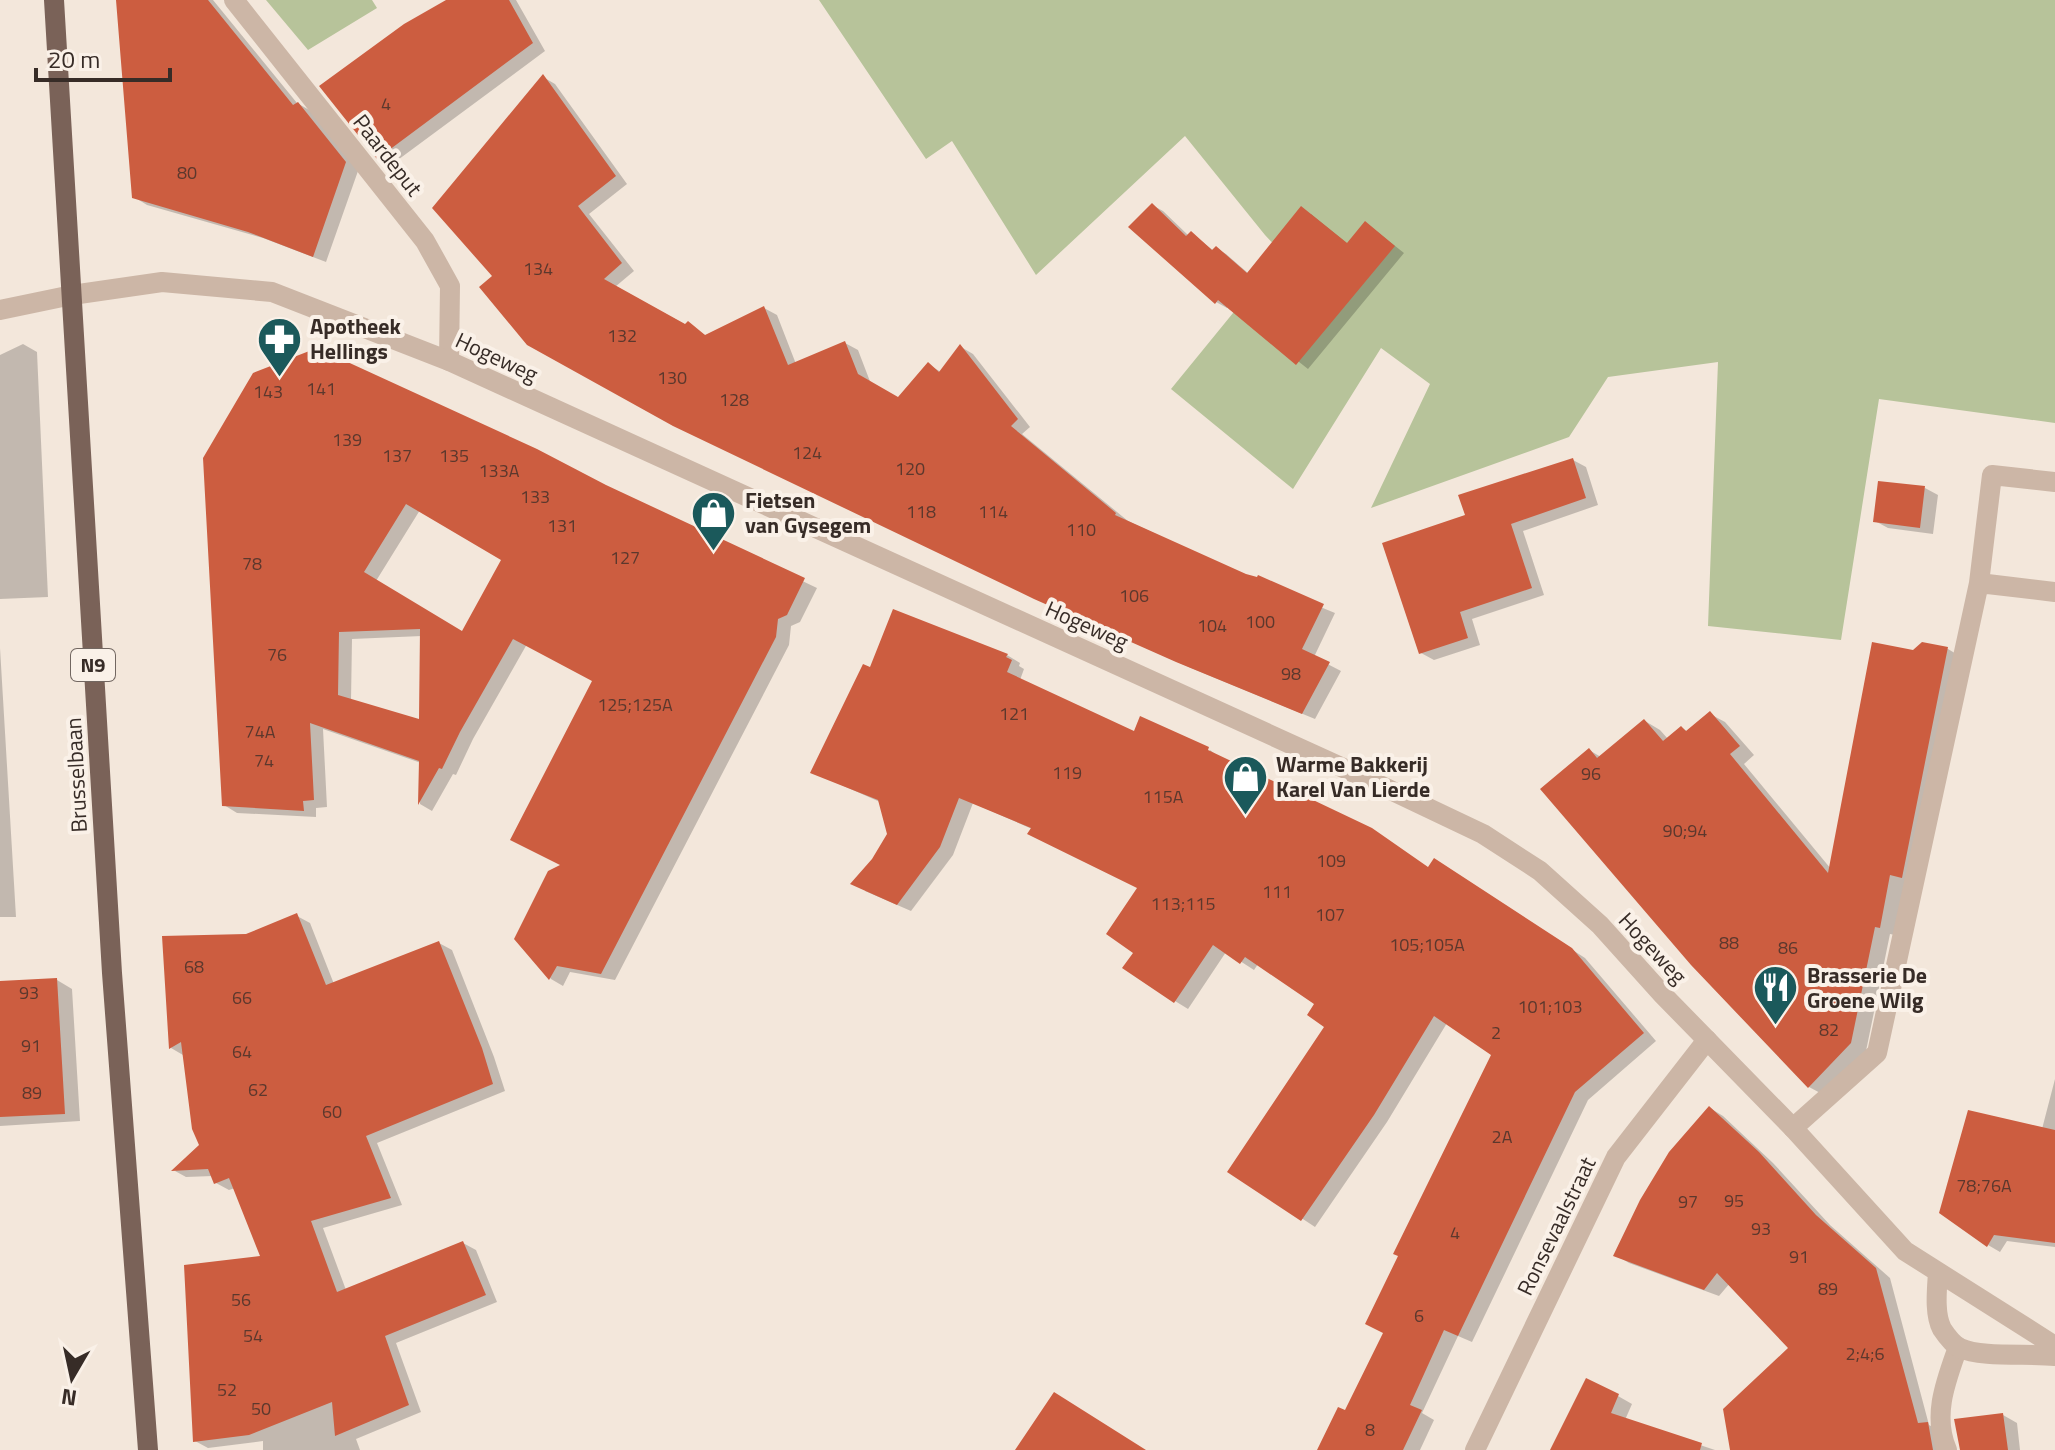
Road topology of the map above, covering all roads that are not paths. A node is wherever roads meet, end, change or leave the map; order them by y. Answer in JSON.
{"nodes":[{"id":1,"x":54,"y":0,"type":"edge"},
{"id":2,"x":234,"y":0,"type":"edge"},
{"id":3,"x":72,"y":295,"type":"junction"},
{"id":4,"x":0,"y":310,"type":"edge"},
{"id":5,"x":449,"y":361,"type":"junction"},
{"id":6,"x":2055,"y":482,"type":"edge"},
{"id":7,"x":1979,"y":583,"type":"junction"},
{"id":8,"x":2055,"y":592,"type":"edge"},
{"id":9,"x":1707,"y":1040,"type":"junction"},
{"id":10,"x":1793,"y":1128,"type":"junction"},
{"id":11,"x":1938,"y":1272,"type":"junction"},
{"id":12,"x":2055,"y":1346,"type":"edge"},
{"id":13,"x":1958,"y":1347,"type":"junction"},
{"id":14,"x":2055,"y":1356,"type":"edge"},
{"id":15,"x":148,"y":1450,"type":"edge"},
{"id":16,"x":1475,"y":1450,"type":"edge"},
{"id":17,"x":1947,"y":1450,"type":"edge"}],
"edges":[{"from":1,"to":3,"type":"main road","name":"Brusselbaan","number":"N9"},
{"from":2,"to":5,"type":"street","name":"Paardeput"},
{"from":3,"to":4,"type":"street","name":"Hogeweg"},
{"from":3,"to":5,"type":"street","name":"Hogeweg"},
{"from":3,"to":15,"type":"main road","name":"Brusselbaan","number":"N9"},
{"from":5,"to":9,"type":"street","name":"Hogeweg"},
{"from":6,"to":7,"type":"street"},
{"from":7,"to":8,"type":"street"},
{"from":7,"to":10,"type":"street"},
{"from":9,"to":10,"type":"street","name":"Hogeweg"},
{"from":9,"to":16,"type":"street","name":"Ronsevaalstraat"},
{"from":10,"to":11,"type":"street","name":"Hogeweg"},
{"from":11,"to":12,"type":"street","name":"Hogeweg"},
{"from":11,"to":13,"type":"street"},
{"from":13,"to":14,"type":"street"},
{"from":13,"to":17,"type":"street"}]}
